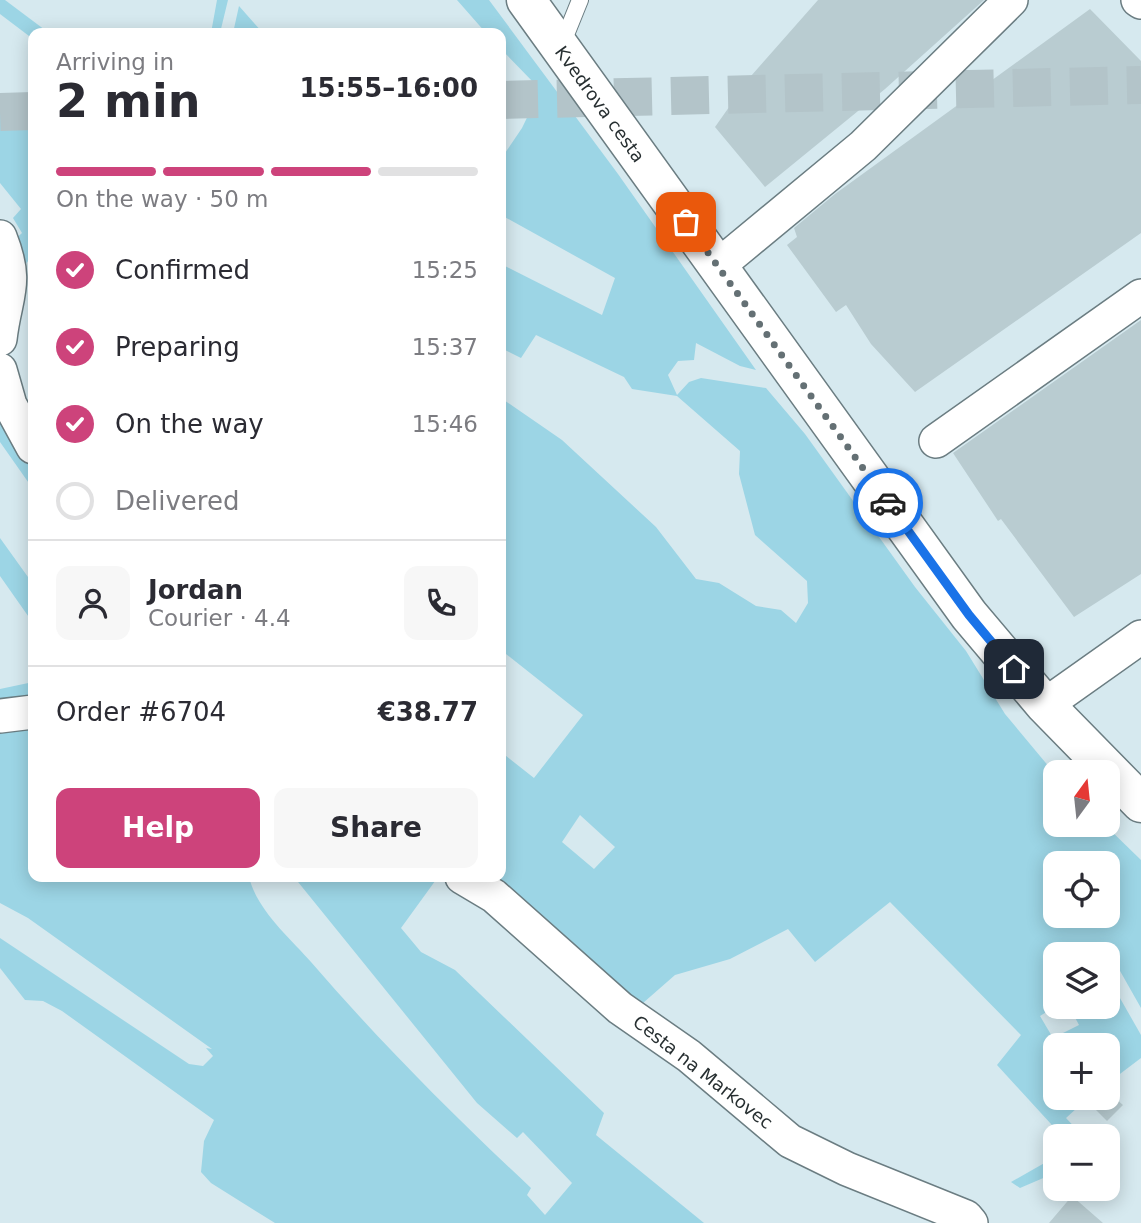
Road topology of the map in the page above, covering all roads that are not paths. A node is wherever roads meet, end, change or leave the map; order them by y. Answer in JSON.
{"nodes":[{"id":1,"x":526,"y":0,"type":"edge"},
{"id":2,"x":580,"y":0,"type":"edge"},
{"id":3,"x":1011,"y":0,"type":"edge"},
{"id":4,"x":560,"y":49,"type":"junction"},
{"id":5,"x":0,"y":237,"type":"edge"},
{"id":6,"x":718,"y":266,"type":"junction"},
{"id":7,"x":1141,"y":296,"type":"edge"},
{"id":8,"x":0,"y":339,"type":"edge"},
{"id":9,"x":0,"y":370,"type":"edge"},
{"id":10,"x":28,"y":438,"type":"edge"},
{"id":11,"x":936,"y":441,"type":"dead end"},
{"id":12,"x":1141,"y":638,"type":"edge"},
{"id":13,"x":1045,"y":705,"type":"junction"},
{"id":14,"x":28,"y":713,"type":"edge"},
{"id":15,"x":0,"y":716,"type":"edge"},
{"id":16,"x":1141,"y":803,"type":"edge"},
{"id":17,"x":470,"y":882,"type":"edge"},
{"id":18,"x":971,"y":1223,"type":"edge"}],
"edges":[{"from":1,"to":4,"type":"street","name":"Kvedrova cesta"},
{"from":2,"to":4,"type":"lane"},
{"from":3,"to":6,"type":"street"},
{"from":4,"to":6,"type":"street","name":"Kvedrova cesta"},
{"from":5,"to":8,"type":"street"},
{"from":6,"to":13,"type":"street","name":"Kvedrova cesta"},
{"from":7,"to":11,"type":"street"},
{"from":9,"to":10,"type":"street"},
{"from":12,"to":13,"type":"street"},
{"from":13,"to":16,"type":"street","name":"Kvedrova cesta"},
{"from":14,"to":15,"type":"street"},
{"from":17,"to":18,"type":"street","name":"Cesta na Markovec"}]}
